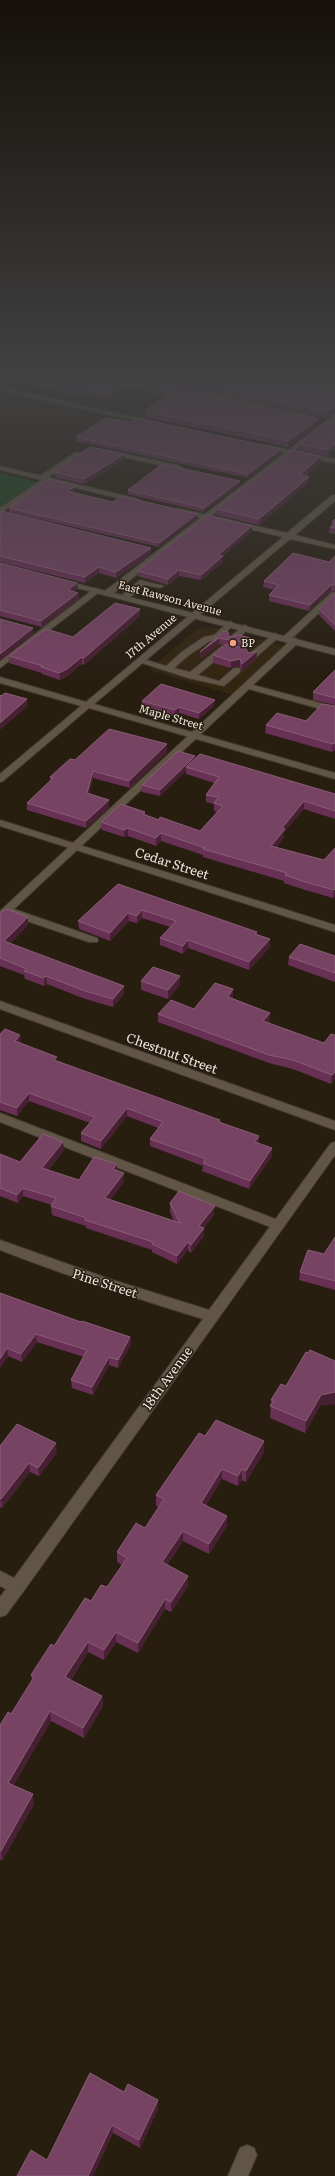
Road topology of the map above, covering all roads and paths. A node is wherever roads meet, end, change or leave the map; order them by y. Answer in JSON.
{"nodes":[{"id":1,"x":39,"y":478,"type":"edge"},
{"id":2,"x":251,"y":478,"type":"edge"},
{"id":3,"x":45,"y":479,"type":"junction"},
{"id":4,"x":335,"y":497,"type":"edge"},
{"id":5,"x":145,"y":502,"type":"edge"},
{"id":6,"x":168,"y":508,"type":"edge"},
{"id":7,"x":3,"y":513,"type":"edge"},
{"id":8,"x":206,"y":516,"type":"junction"},
{"id":9,"x":289,"y":536,"type":"junction"},
{"id":10,"x":335,"y":547,"type":"edge"},
{"id":11,"x":53,"y":578,"type":"edge"},
{"id":12,"x":160,"y":586,"type":"dead end"},
{"id":13,"x":98,"y":590,"type":"junction"},
{"id":14,"x":108,"y":593,"type":"junction"},
{"id":15,"x":335,"y":595,"type":"edge"},
{"id":16,"x":125,"y":597,"type":"junction"},
{"id":17,"x":194,"y":615,"type":"junction"},
{"id":18,"x":230,"y":624,"type":"junction"},
{"id":19,"x":29,"y":628,"type":"edge"},
{"id":20,"x":244,"y":628,"type":"junction"},
{"id":21,"x":44,"y":632,"type":"junction"},
{"id":22,"x":275,"y":636,"type":"junction"},
{"id":23,"x":232,"y":640,"type":"edge"},
{"id":24,"x":291,"y":640,"type":"junction"},
{"id":25,"x":202,"y":642,"type":"junction"},
{"id":26,"x":335,"y":652,"type":"edge"},
{"id":27,"x":250,"y":655,"type":"edge"},
{"id":28,"x":140,"y":661,"type":"junction"},
{"id":29,"x":0,"y":665,"type":"edge"},
{"id":30,"x":168,"y":669,"type":"junction"},
{"id":31,"x":237,"y":670,"type":"edge"},
{"id":32,"x":191,"y":676,"type":"junction"},
{"id":33,"x":0,"y":680,"type":"edge"},
{"id":34,"x":247,"y":686,"type":"junction"},
{"id":35,"x":88,"y":705,"type":"junction"},
{"id":36,"x":335,"y":710,"type":"edge"},
{"id":37,"x":194,"y":736,"type":"junction"},
{"id":38,"x":335,"y":776,"type":"edge"},
{"id":39,"x":0,"y":779,"type":"edge"},
{"id":40,"x":0,"y":823,"type":"edge"},
{"id":41,"x":75,"y":847,"type":"junction"},
{"id":42,"x":4,"y":914,"type":"edge"},
{"id":43,"x":335,"y":929,"type":"edge"},
{"id":44,"x":93,"y":940,"type":"dead end"},
{"id":45,"x":0,"y":1005,"type":"edge"},
{"id":46,"x":0,"y":1117,"type":"edge"},
{"id":47,"x":335,"y":1126,"type":"edge"},
{"id":48,"x":335,"y":1146,"type":"edge"},
{"id":49,"x":278,"y":1226,"type":"junction"},
{"id":50,"x":0,"y":1246,"type":"edge"},
{"id":51,"x":212,"y":1316,"type":"junction"},
{"id":52,"x":0,"y":1578,"type":"edge"},
{"id":53,"x":17,"y":1587,"type":"junction"},
{"id":54,"x":0,"y":1610,"type":"edge"},
{"id":55,"x":247,"y":2155,"type":"dead end"},
{"id":56,"x":238,"y":2176,"type":"edge"}],
"edges":[{"from":1,"to":3,"type":"street"},
{"from":2,"to":8,"type":"street"},
{"from":3,"to":5,"type":"street"},
{"from":3,"to":7,"type":"street"},
{"from":4,"to":9,"type":"street","name":"17th Avenue"},
{"from":6,"to":8,"type":"street"},
{"from":8,"to":9,"type":"street"},
{"from":8,"to":14,"type":"street"},
{"from":9,"to":10,"type":"street"},
{"from":9,"to":17,"type":"street","name":"17th Avenue"},
{"from":11,"to":13,"type":"street","name":"East Rawson Avenue"},
{"from":12,"to":16,"type":"street"},
{"from":13,"to":14,"type":"street","name":"East Rawson Avenue"},
{"from":13,"to":21,"type":"street"},
{"from":14,"to":16,"type":"street","name":"East Rawson Avenue"},
{"from":15,"to":24,"type":"street"},
{"from":16,"to":17,"type":"street","name":"East Rawson Avenue"},
{"from":17,"to":18,"type":"street","name":"East Rawson Avenue"},
{"from":17,"to":28,"type":"street","name":"17th Avenue"},
{"from":18,"to":20,"type":"street","name":"East Rawson Avenue"},
{"from":18,"to":25,"type":"street"},
{"from":19,"to":21,"type":"street"},
{"from":20,"to":22,"type":"street","name":"East Rawson Avenue"},
{"from":20,"to":23,"type":"street"},
{"from":21,"to":29,"type":"street"},
{"from":22,"to":24,"type":"street","name":"East Rawson Avenue"},
{"from":22,"to":27,"type":"street"},
{"from":24,"to":26,"type":"street","name":"East Rawson Avenue"},
{"from":24,"to":34,"type":"street"},
{"from":25,"to":30,"type":"street"},
{"from":25,"to":32,"type":"street"},
{"from":28,"to":30,"type":"street"},
{"from":28,"to":35,"type":"street","name":"17th Avenue"},
{"from":30,"to":32,"type":"street"},
{"from":31,"to":32,"type":"street"},
{"from":33,"to":35,"type":"street","name":"Maple Street"},
{"from":34,"to":36,"type":"street"},
{"from":34,"to":37,"type":"street"},
{"from":35,"to":37,"type":"street","name":"Maple Street"},
{"from":35,"to":39,"type":"street","name":"17th Avenue"},
{"from":37,"to":38,"type":"street","name":"Maple Street"},
{"from":37,"to":41,"type":"street"},
{"from":40,"to":41,"type":"street","name":"Cedar Street"},
{"from":41,"to":42,"type":"street"},
{"from":41,"to":43,"type":"street","name":"Cedar Street"},
{"from":42,"to":44,"type":"street"},
{"from":45,"to":47,"type":"street","name":"Chestnut Street"},
{"from":46,"to":49,"type":"street"},
{"from":48,"to":49,"type":"street","name":"18th Avenue"},
{"from":49,"to":51,"type":"street","name":"18th Avenue"},
{"from":50,"to":51,"type":"street","name":"Pine Street"},
{"from":51,"to":53,"type":"street","name":"18th Avenue"},
{"from":52,"to":53,"type":"street"},
{"from":53,"to":54,"type":"street","name":"18th Avenue"},
{"from":55,"to":56,"type":"street"}]}
